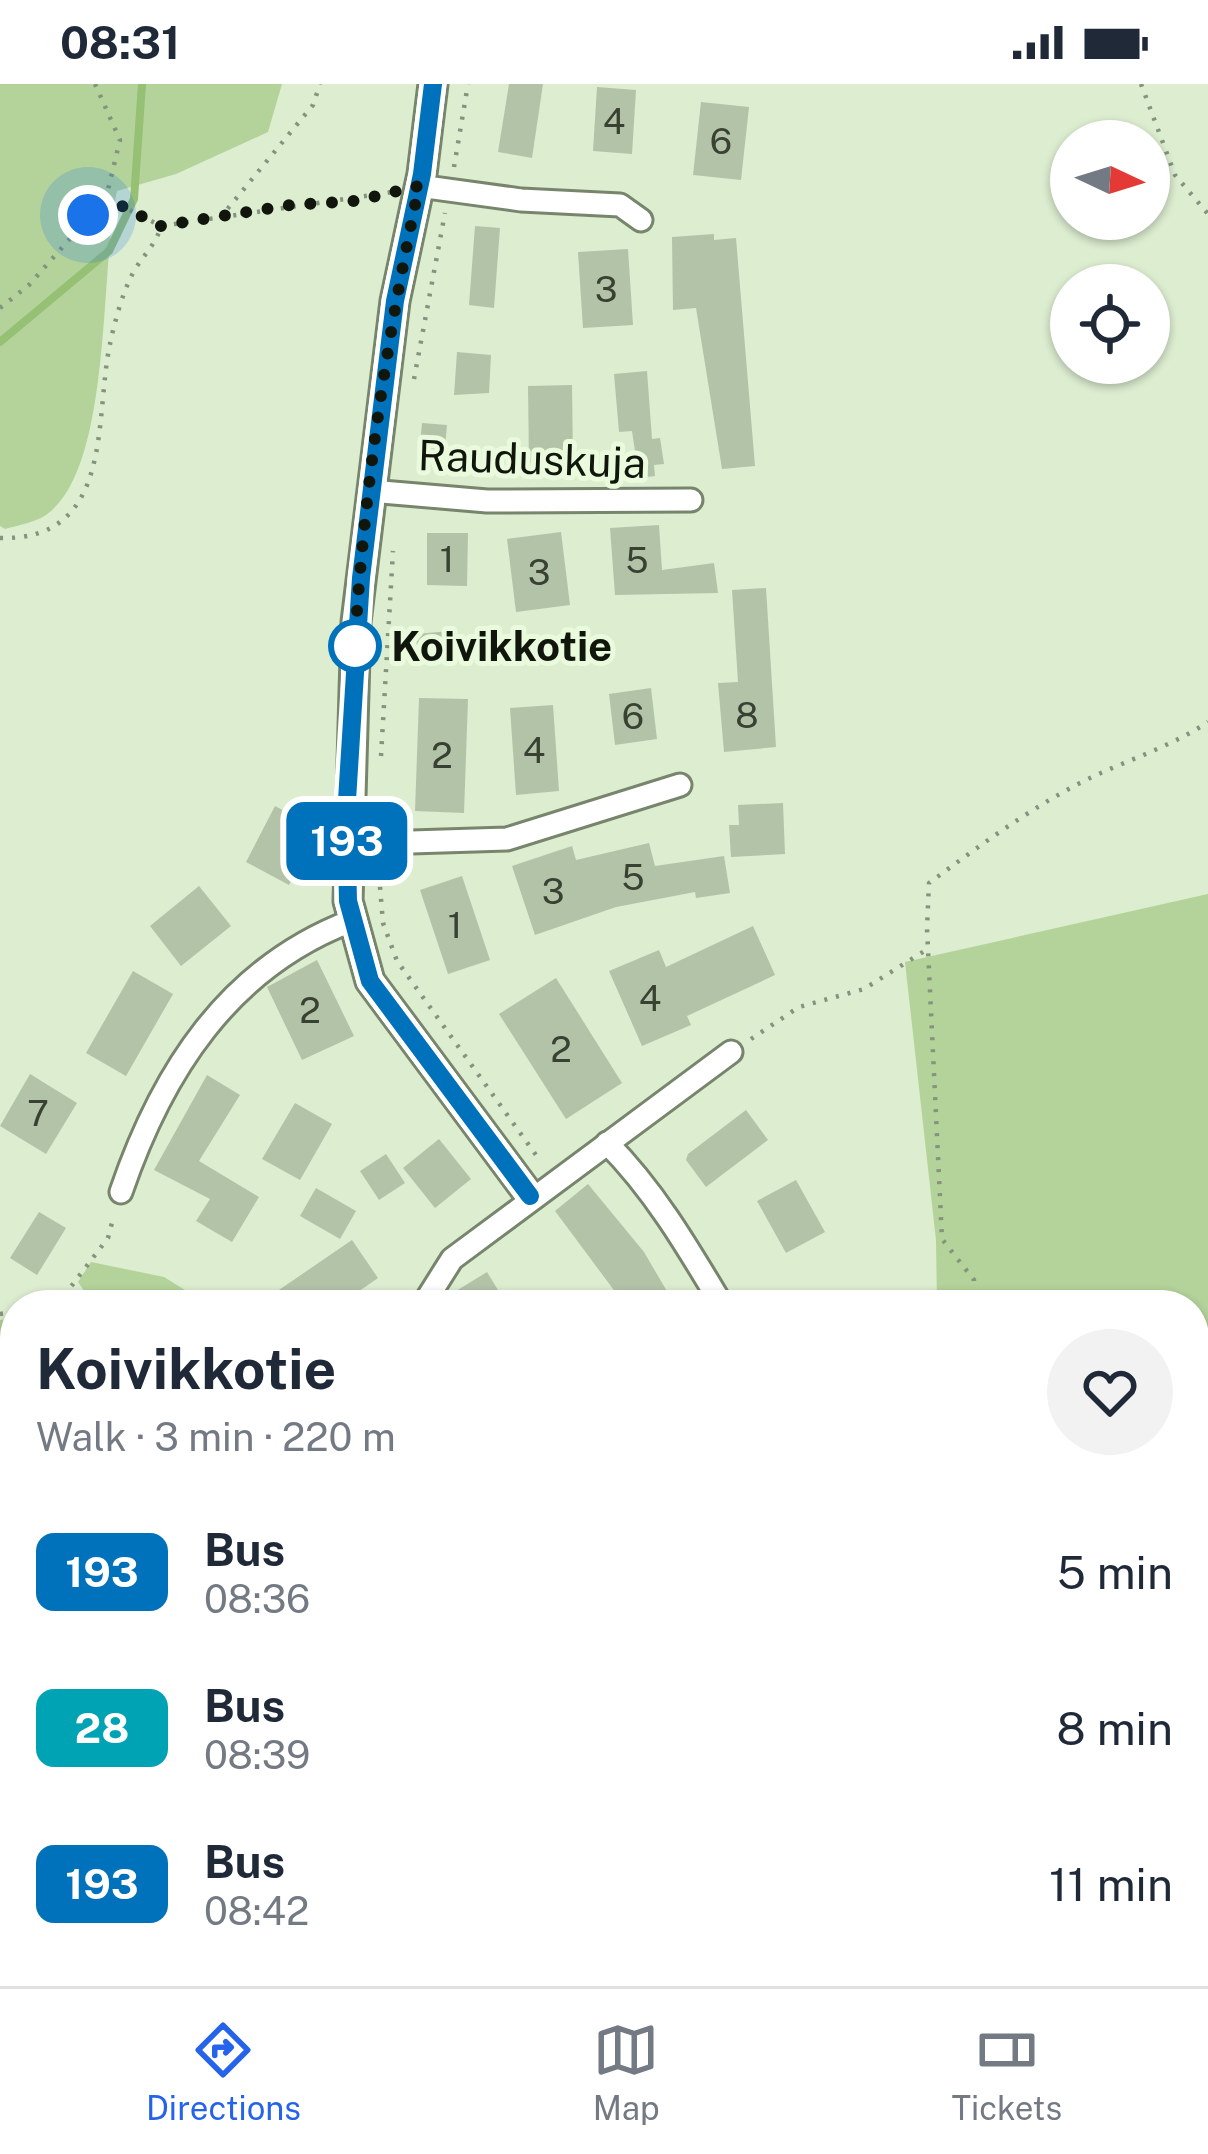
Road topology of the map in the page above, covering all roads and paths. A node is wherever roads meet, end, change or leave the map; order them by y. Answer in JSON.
{"nodes":[{"id":1,"x":95,"y":84,"type":"edge"},
{"id":2,"x":320,"y":84,"type":"edge"},
{"id":3,"x":433,"y":84,"type":"edge"},
{"id":4,"x":468,"y":84,"type":"edge"},
{"id":5,"x":1141,"y":84,"type":"edge"},
{"id":6,"x":419,"y":186,"type":"junction"},
{"id":7,"x":449,"y":191,"type":"junction"},
{"id":8,"x":106,"y":198,"type":"junction"},
{"id":9,"x":1208,"y":214,"type":"edge"},
{"id":10,"x":220,"y":219,"type":"junction"},
{"id":11,"x":641,"y":220,"type":"dead end"},
{"id":12,"x":161,"y":226,"type":"junction"},
{"id":13,"x":0,"y":308,"type":"edge"},
{"id":14,"x":412,"y":400,"type":"dead end"},
{"id":15,"x":370,"y":491,"type":"junction"},
{"id":16,"x":691,"y":500,"type":"dead end"},
{"id":17,"x":0,"y":538,"type":"edge"},
{"id":18,"x":394,"y":539,"type":"dead end"},
{"id":19,"x":1208,"y":722,"type":"edge"},
{"id":20,"x":380,"y":773,"type":"dead end"},
{"id":21,"x":680,"y":785,"type":"dead end"},
{"id":22,"x":361,"y":844,"type":"junction"},
{"id":23,"x":351,"y":921,"type":"junction"},
{"id":24,"x":927,"y":949,"type":"junction"},
{"id":25,"x":731,"y":1052,"type":"joint"},
{"id":26,"x":607,"y":1143,"type":"junction"},
{"id":27,"x":542,"y":1188,"type":"junction"},
{"id":28,"x":121,"y":1192,"type":"joint"},
{"id":29,"x":69,"y":1290,"type":"edge"},
{"id":30,"x":432,"y":1290,"type":"edge"},
{"id":31,"x":713,"y":1290,"type":"edge"},
{"id":32,"x":974,"y":1290,"type":"edge"}],
"edges":[{"from":1,"to":8,"type":"path"},
{"from":2,"to":10,"type":"path"},
{"from":3,"to":6,"type":"street"},
{"from":4,"to":7,"type":"path"},
{"from":5,"to":9,"type":"path"},
{"from":6,"to":7,"type":"street"},
{"from":6,"to":10,"type":"path"},
{"from":6,"to":15,"type":"street"},
{"from":7,"to":11,"type":"street"},
{"from":7,"to":14,"type":"path"},
{"from":8,"to":12,"type":"path"},
{"from":8,"to":13,"type":"path"},
{"from":10,"to":12,"type":"path"},
{"from":12,"to":17,"type":"path"},
{"from":15,"to":16,"type":"street","name":"Rauduskuja"},
{"from":15,"to":22,"type":"street"},
{"from":18,"to":20,"type":"path"},
{"from":19,"to":24,"type":"path"},
{"from":21,"to":22,"type":"street"},
{"from":22,"to":23,"type":"street"},
{"from":22,"to":27,"type":"path"},
{"from":23,"to":27,"type":"street"},
{"from":23,"to":28,"type":"street"},
{"from":24,"to":25,"type":"path"},
{"from":24,"to":32,"type":"path"},
{"from":25,"to":26,"type":"street"},
{"from":26,"to":27,"type":"street"},
{"from":26,"to":31,"type":"street"},
{"from":27,"to":30,"type":"street"},
{"from":28,"to":29,"type":"path"}]}
